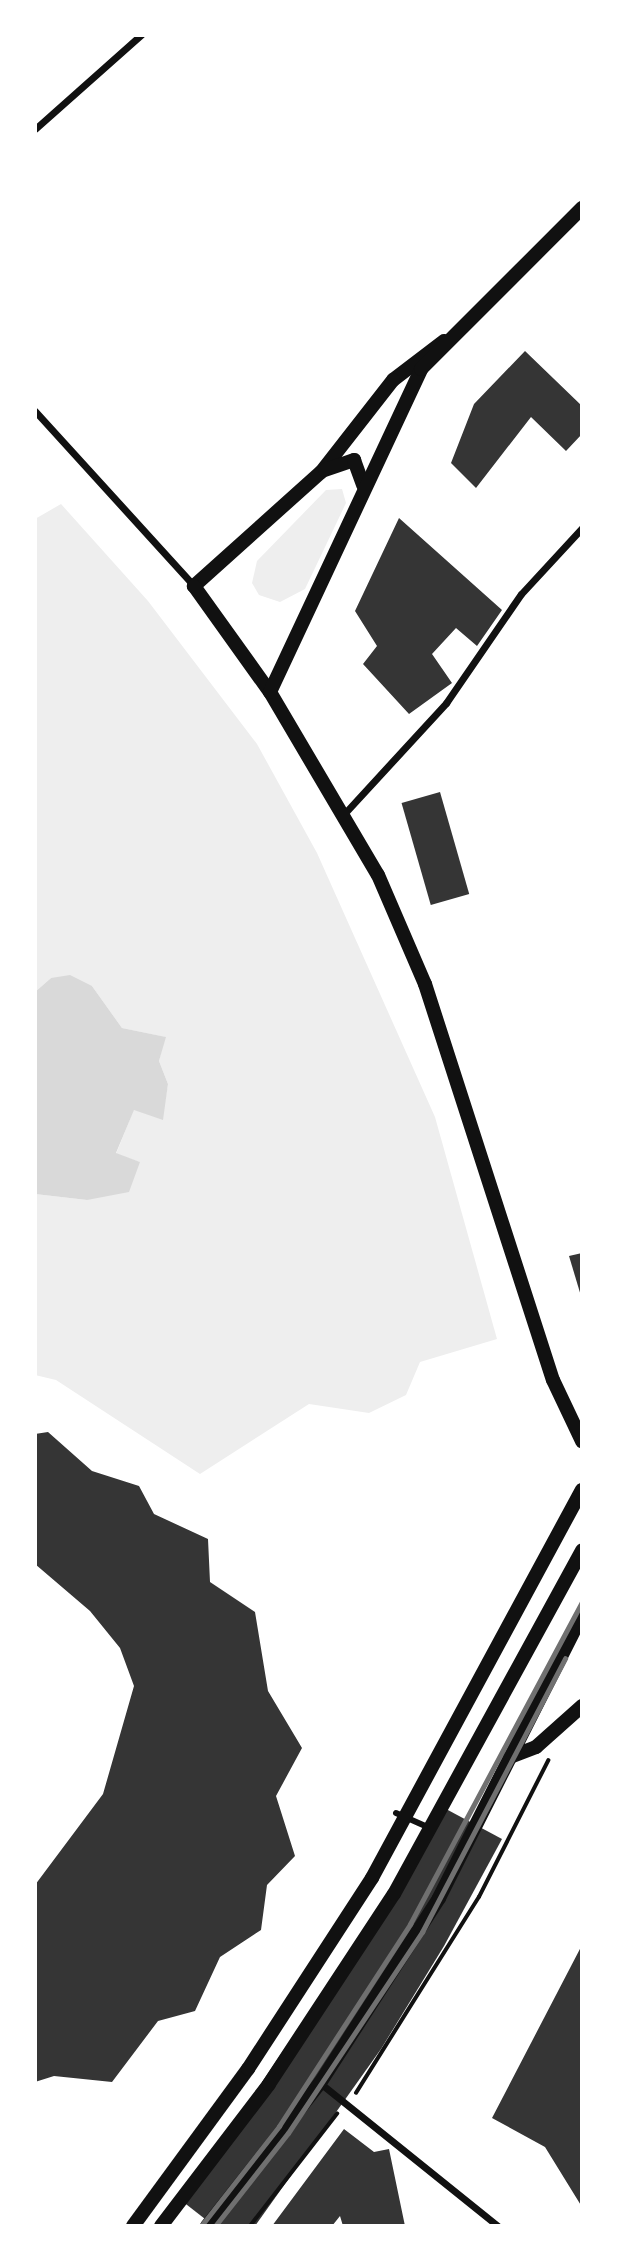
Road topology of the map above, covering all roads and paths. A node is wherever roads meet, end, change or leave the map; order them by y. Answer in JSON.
{"nodes":[{"id":1,"x":141,"y":35,"type":"edge"},
{"id":2,"x":35,"y":129,"type":"edge"},
{"id":3,"x":582,"y":208,"type":"edge"},
{"id":4,"x":444,"y":341,"type":"junction"},
{"id":5,"x":35,"y":411,"type":"edge"},
{"id":6,"x":321,"y":472,"type":"junction"},
{"id":7,"x":363,"y":490,"type":"junction"},
{"id":8,"x":582,"y":528,"type":"edge"},
{"id":9,"x":194,"y":586,"type":"junction"},
{"id":10,"x":270,"y":692,"type":"junction"},
{"id":11,"x":344,"y":814,"type":"junction"},
{"id":12,"x":582,"y":1441,"type":"edge"},
{"id":13,"x":582,"y":1490,"type":"edge"},
{"id":14,"x":582,"y":1550,"type":"edge"},
{"id":15,"x":582,"y":1615,"type":"edge"},
{"id":16,"x":582,"y":1706,"type":"edge"},
{"id":17,"x":550,"y":1756,"type":"dead end"},
{"id":18,"x":510,"y":1757,"type":"junction"},
{"id":19,"x":396,"y":1813,"type":"dead end"},
{"id":20,"x":434,"y":1830,"type":"dead end"},
{"id":21,"x":320,"y":2083,"type":"junction"},
{"id":22,"x":349,"y":2104,"type":"junction"},
{"id":23,"x":196,"y":2182,"type":"dead end"},
{"id":24,"x":190,"y":2195,"type":"dead end"},
{"id":25,"x":133,"y":2226,"type":"edge"},
{"id":26,"x":161,"y":2226,"type":"edge"},
{"id":27,"x":207,"y":2226,"type":"edge"},
{"id":28,"x":250,"y":2226,"type":"edge"},
{"id":29,"x":498,"y":2226,"type":"edge"}],
"edges":[{"from":1,"to":2,"type":"street"},
{"from":3,"to":4,"type":"main road"},
{"from":4,"to":6,"type":"main road"},
{"from":4,"to":7,"type":"main road"},
{"from":5,"to":9,"type":"street"},
{"from":6,"to":7,"type":"main road"},
{"from":6,"to":9,"type":"main road"},
{"from":7,"to":10,"type":"main road"},
{"from":8,"to":11,"type":"street"},
{"from":9,"to":10,"type":"main road"},
{"from":10,"to":11,"type":"main road"},
{"from":11,"to":12,"type":"main road"},
{"from":13,"to":25,"type":"main road"},
{"from":14,"to":26,"type":"main road"},
{"from":15,"to":18,"type":"main road"},
{"from":16,"to":18,"type":"main road"},
{"from":17,"to":22,"type":"path"},
{"from":18,"to":21,"type":"main road"},
{"from":19,"to":20,"type":"street"},
{"from":21,"to":22,"type":"street"},
{"from":21,"to":27,"type":"main road"},
{"from":22,"to":28,"type":"path"},
{"from":22,"to":29,"type":"street"},
{"from":23,"to":24,"type":"street"}]}
